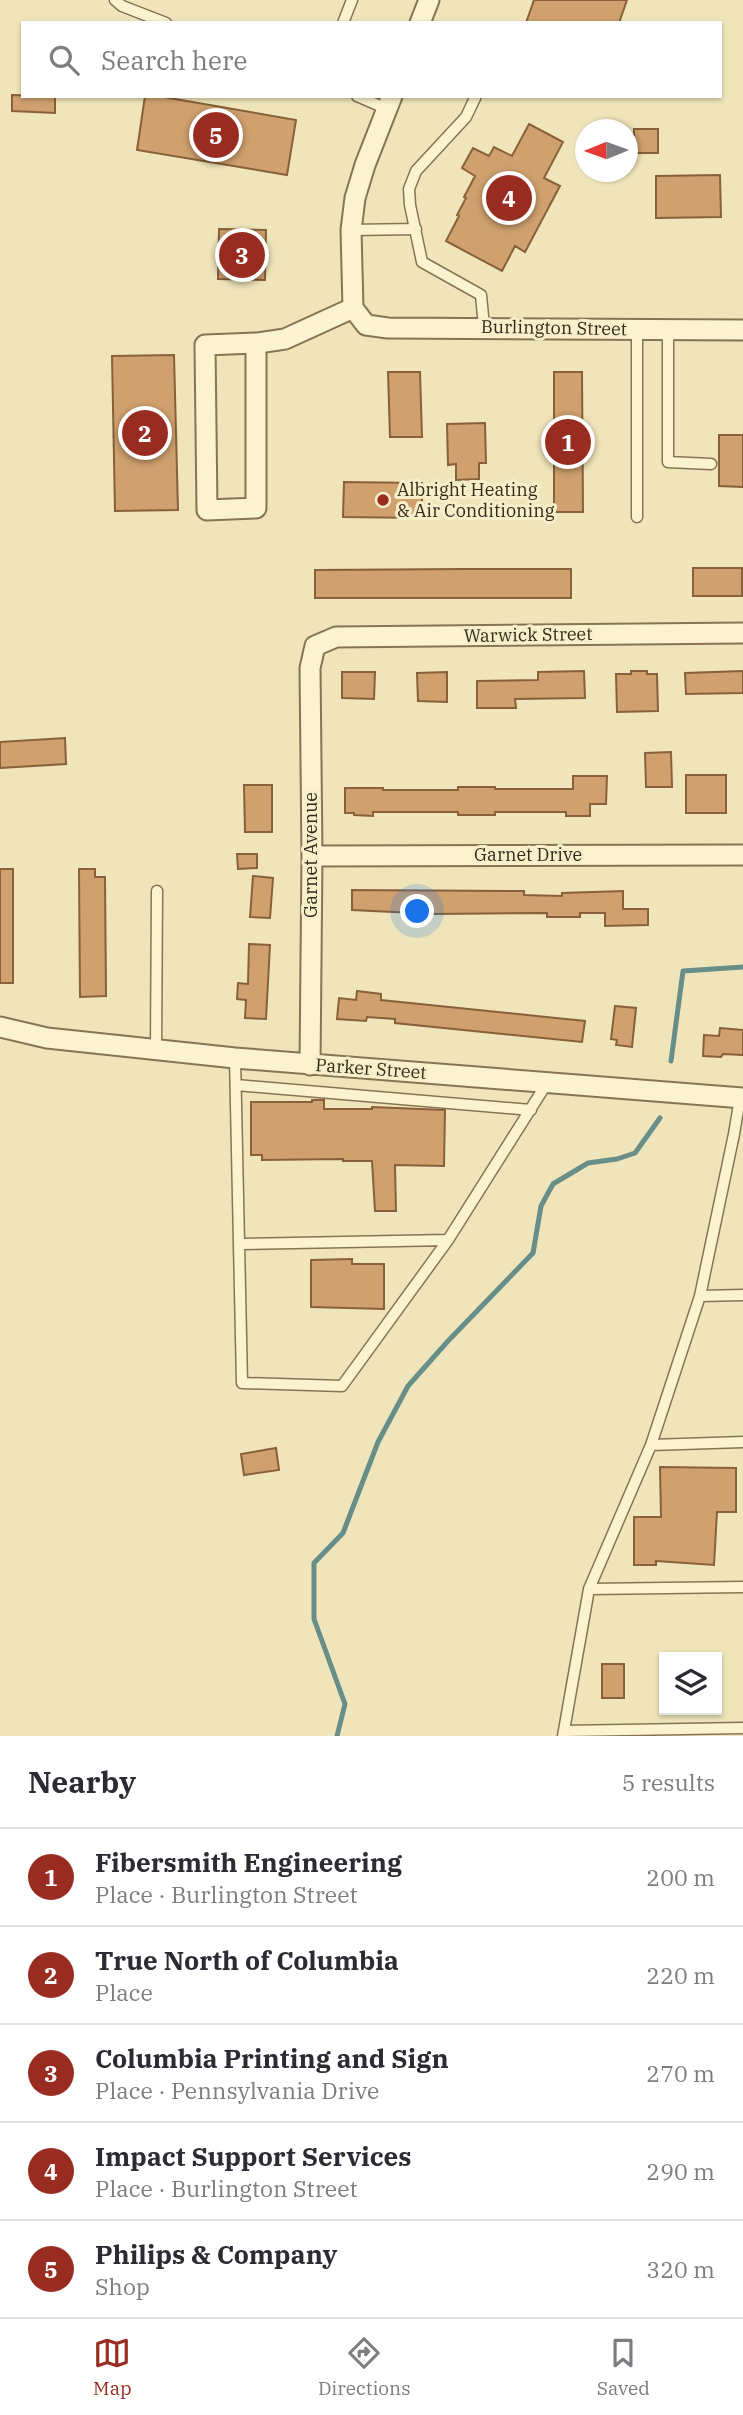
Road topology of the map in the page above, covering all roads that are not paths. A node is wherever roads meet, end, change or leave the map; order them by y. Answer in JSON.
{"nodes":[{"id":1,"x":115,"y":0,"type":"edge"},
{"id":2,"x":352,"y":0,"type":"edge"},
{"id":3,"x":429,"y":0,"type":"edge"},
{"id":4,"x":161,"y":21,"type":"edge"},
{"id":5,"x":345,"y":21,"type":"edge"},
{"id":6,"x":421,"y":21,"type":"edge"},
{"id":7,"x":366,"y":98,"type":"edge"},
{"id":8,"x":475,"y":98,"type":"edge"},
{"id":9,"x":390,"y":103,"type":"edge"},
{"id":10,"x":416,"y":229,"type":"junction"},
{"id":11,"x":351,"y":230,"type":"junction"},
{"id":12,"x":353,"y":308,"type":"junction"},
{"id":13,"x":484,"y":327,"type":"junction"},
{"id":14,"x":637,"y":329,"type":"junction"},
{"id":15,"x":668,"y":329,"type":"junction"},
{"id":16,"x":743,"y":330,"type":"edge"},
{"id":17,"x":256,"y":343,"type":"junction"},
{"id":18,"x":711,"y":464,"type":"dead end"},
{"id":19,"x":637,"y":517,"type":"dead end"},
{"id":20,"x":743,"y":633,"type":"edge"},
{"id":21,"x":315,"y":646,"type":"joint"},
{"id":22,"x":743,"y":855,"type":"edge"},
{"id":23,"x":312,"y":856,"type":"junction"},
{"id":24,"x":157,"y":891,"type":"dead end"},
{"id":25,"x":0,"y":1027,"type":"edge"},
{"id":26,"x":156,"y":1050,"type":"junction"},
{"id":27,"x":235,"y":1058,"type":"junction"},
{"id":28,"x":310,"y":1065,"type":"junction"},
{"id":29,"x":548,"y":1082,"type":"junction"},
{"id":30,"x":236,"y":1085,"type":"junction"},
{"id":31,"x":741,"y":1098,"type":"edge"},
{"id":32,"x":531,"y":1110,"type":"junction"},
{"id":33,"x":739,"y":1135,"type":"edge"},
{"id":34,"x":448,"y":1240,"type":"junction"},
{"id":35,"x":240,"y":1244,"type":"junction"},
{"id":36,"x":743,"y":1295,"type":"edge"},
{"id":37,"x":700,"y":1296,"type":"junction"},
{"id":38,"x":743,"y":1442,"type":"edge"},
{"id":39,"x":651,"y":1445,"type":"junction"},
{"id":40,"x":743,"y":1587,"type":"edge"},
{"id":41,"x":589,"y":1589,"type":"junction"},
{"id":42,"x":743,"y":1728,"type":"edge"},
{"id":43,"x":641,"y":1733,"type":"edge"},
{"id":44,"x":564,"y":1734,"type":"edge"}],
"edges":[{"from":1,"to":4,"type":"lane"},
{"from":2,"to":5,"type":"lane"},
{"from":3,"to":6,"type":"street"},
{"from":7,"to":9,"type":"lane"},
{"from":8,"to":10,"type":"lane"},
{"from":9,"to":11,"type":"street"},
{"from":10,"to":11,"type":"lane"},
{"from":10,"to":13,"type":"lane"},
{"from":11,"to":12,"type":"street"},
{"from":12,"to":13,"type":"street","name":"Burlington Street"},
{"from":12,"to":17,"type":"street"},
{"from":13,"to":14,"type":"street","name":"Burlington Street"},
{"from":14,"to":15,"type":"street","name":"Burlington Street"},
{"from":14,"to":19,"type":"lane"},
{"from":15,"to":16,"type":"street","name":"Burlington Street"},
{"from":15,"to":18,"type":"lane"},
{"from":17,"to":17,"type":"street"},
{"from":20,"to":21,"type":"street","name":"Warwick Street"},
{"from":21,"to":23,"type":"street","name":"Garnet Avenue"},
{"from":22,"to":23,"type":"street","name":"Garnet Drive"},
{"from":23,"to":28,"type":"street","name":"Garnet Avenue"},
{"from":24,"to":26,"type":"lane"},
{"from":25,"to":26,"type":"street","name":"Parker Street"},
{"from":26,"to":27,"type":"street","name":"Parker Street"},
{"from":27,"to":28,"type":"street","name":"Parker Street"},
{"from":27,"to":30,"type":"lane"},
{"from":28,"to":29,"type":"street","name":"Parker Street"},
{"from":29,"to":31,"type":"street","name":"Parker Street"},
{"from":29,"to":32,"type":"lane"},
{"from":30,"to":32,"type":"lane"},
{"from":30,"to":35,"type":"lane"},
{"from":31,"to":33,"type":"lane"},
{"from":32,"to":34,"type":"lane"},
{"from":33,"to":37,"type":"lane"},
{"from":34,"to":35,"type":"lane"},
{"from":34,"to":35,"type":"lane"},
{"from":36,"to":37,"type":"lane"},
{"from":37,"to":39,"type":"lane"},
{"from":38,"to":39,"type":"lane"},
{"from":39,"to":41,"type":"lane"},
{"from":40,"to":41,"type":"lane"},
{"from":41,"to":44,"type":"lane"},
{"from":42,"to":43,"type":"lane"},
{"from":43,"to":44,"type":"lane"}]}
